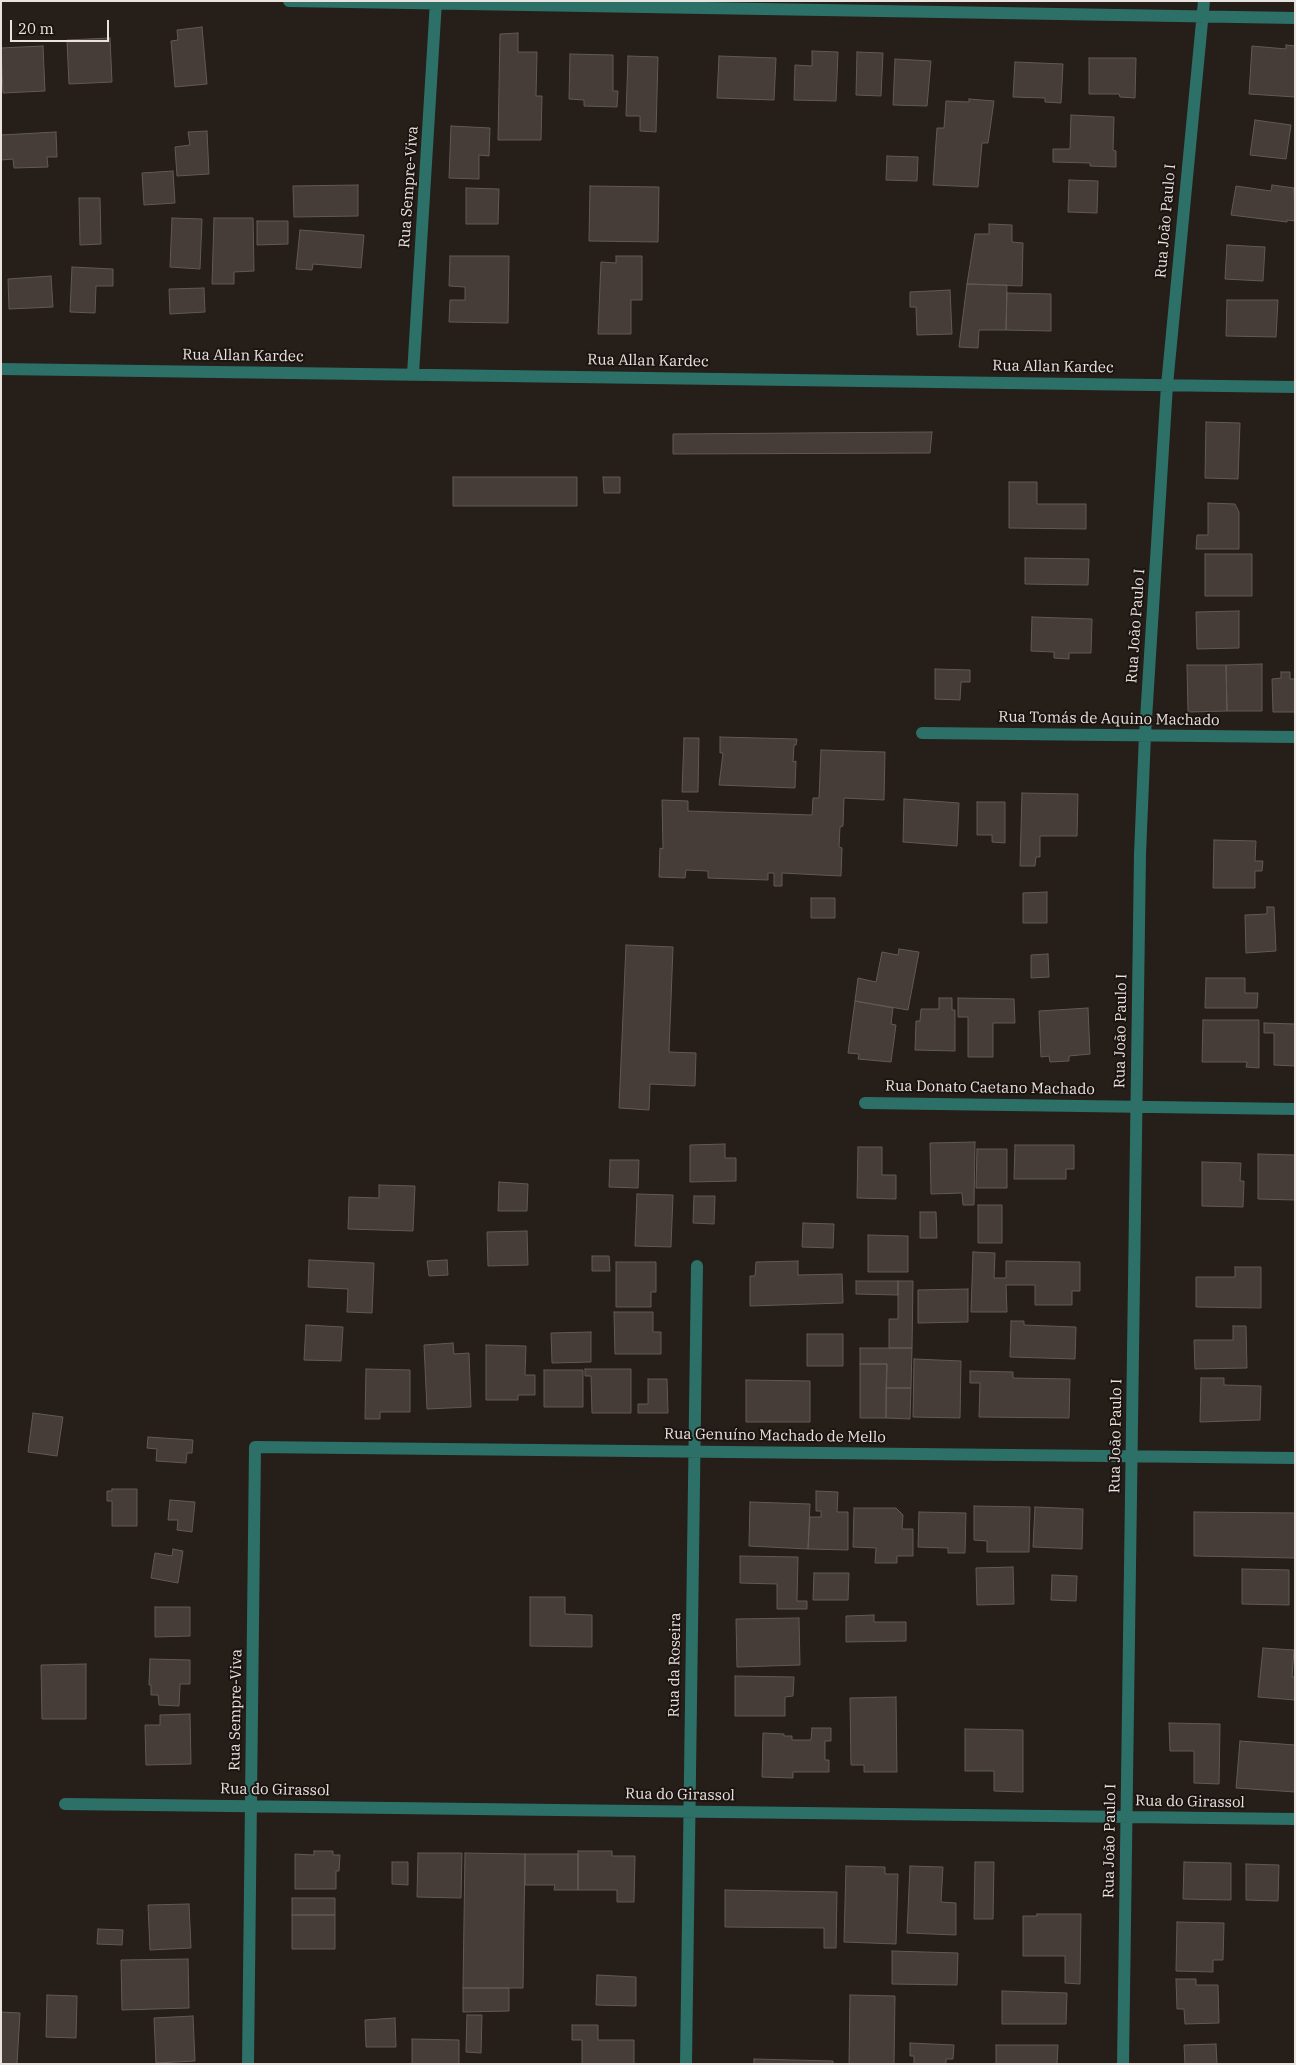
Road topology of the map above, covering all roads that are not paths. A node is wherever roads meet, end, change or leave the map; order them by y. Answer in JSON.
{"nodes":[{"id":1,"x":289,"y":1,"type":"edge"},
{"id":2,"x":1204,"y":1,"type":"edge"},
{"id":3,"x":436,"y":3,"type":"edge"},
{"id":4,"x":817,"y":6,"type":"edge"},
{"id":5,"x":1202,"y":17,"type":"junction"},
{"id":6,"x":1295,"y":18,"type":"edge"},
{"id":7,"x":1,"y":369,"type":"edge"},
{"id":8,"x":413,"y":374,"type":"junction"},
{"id":9,"x":1168,"y":385,"type":"junction"},
{"id":10,"x":1295,"y":387,"type":"edge"},
{"id":11,"x":922,"y":733,"type":"dead end"},
{"id":12,"x":1145,"y":735,"type":"junction"},
{"id":13,"x":1295,"y":737,"type":"edge"},
{"id":14,"x":865,"y":1103,"type":"dead end"},
{"id":15,"x":1136,"y":1107,"type":"junction"},
{"id":16,"x":1295,"y":1109,"type":"edge"},
{"id":17,"x":697,"y":1266,"type":"dead end"},
{"id":18,"x":255,"y":1447,"type":"joint"},
{"id":19,"x":694,"y":1452,"type":"junction"},
{"id":20,"x":1132,"y":1456,"type":"junction"},
{"id":21,"x":1295,"y":1458,"type":"edge"},
{"id":22,"x":65,"y":1804,"type":"dead end"},
{"id":23,"x":251,"y":1806,"type":"junction"},
{"id":24,"x":689,"y":1811,"type":"junction"},
{"id":25,"x":1126,"y":1817,"type":"junction"},
{"id":26,"x":1295,"y":1819,"type":"edge"},
{"id":27,"x":248,"y":2064,"type":"edge"},
{"id":28,"x":686,"y":2064,"type":"edge"},
{"id":29,"x":1123,"y":2064,"type":"edge"}],
"edges":[{"from":1,"to":3,"type":"street"},
{"from":2,"to":5,"type":"street","name":"Rua João Paulo I"},
{"from":3,"to":4,"type":"street"},
{"from":3,"to":8,"type":"street","name":"Rua Sempre-Viva"},
{"from":4,"to":5,"type":"street"},
{"from":5,"to":6,"type":"street"},
{"from":5,"to":9,"type":"street","name":"Rua João Paulo I"},
{"from":7,"to":8,"type":"street","name":"Rua Allan Kardec"},
{"from":8,"to":9,"type":"street","name":"Rua Allan Kardec"},
{"from":9,"to":10,"type":"street","name":"Rua Allan Kardec"},
{"from":9,"to":12,"type":"street","name":"Rua João Paulo I"},
{"from":11,"to":12,"type":"street","name":"Rua Tomás de Aquino Machado"},
{"from":12,"to":13,"type":"street","name":"Rua Tomás de Aquino Machado"},
{"from":12,"to":15,"type":"street","name":"Rua João Paulo I"},
{"from":14,"to":15,"type":"street","name":"Rua Donato Caetano Machado"},
{"from":15,"to":16,"type":"street","name":"Rua Donato Caetano Machado"},
{"from":15,"to":20,"type":"street","name":"Rua João Paulo I"},
{"from":17,"to":19,"type":"street","name":"Rua da Roseira"},
{"from":18,"to":19,"type":"street","name":"Rua Genuíno Machado de Mello"},
{"from":18,"to":23,"type":"street","name":"Rua Sempre-Viva"},
{"from":19,"to":20,"type":"street","name":"Rua Genuíno Machado de Mello"},
{"from":19,"to":24,"type":"street","name":"Rua da Roseira"},
{"from":20,"to":21,"type":"street","name":"Rua Genuíno Machado de Mello"},
{"from":20,"to":25,"type":"street","name":"Rua João Paulo I"},
{"from":22,"to":23,"type":"street","name":"Rua do Girassol"},
{"from":23,"to":24,"type":"street","name":"Rua do Girassol"},
{"from":23,"to":27,"type":"street","name":"Rua Sempre-Viva"},
{"from":24,"to":25,"type":"street","name":"Rua do Girassol"},
{"from":24,"to":28,"type":"street","name":"Rua da Roseira"},
{"from":25,"to":26,"type":"street","name":"Rua do Girassol"},
{"from":25,"to":29,"type":"street","name":"Rua João Paulo I"}]}
